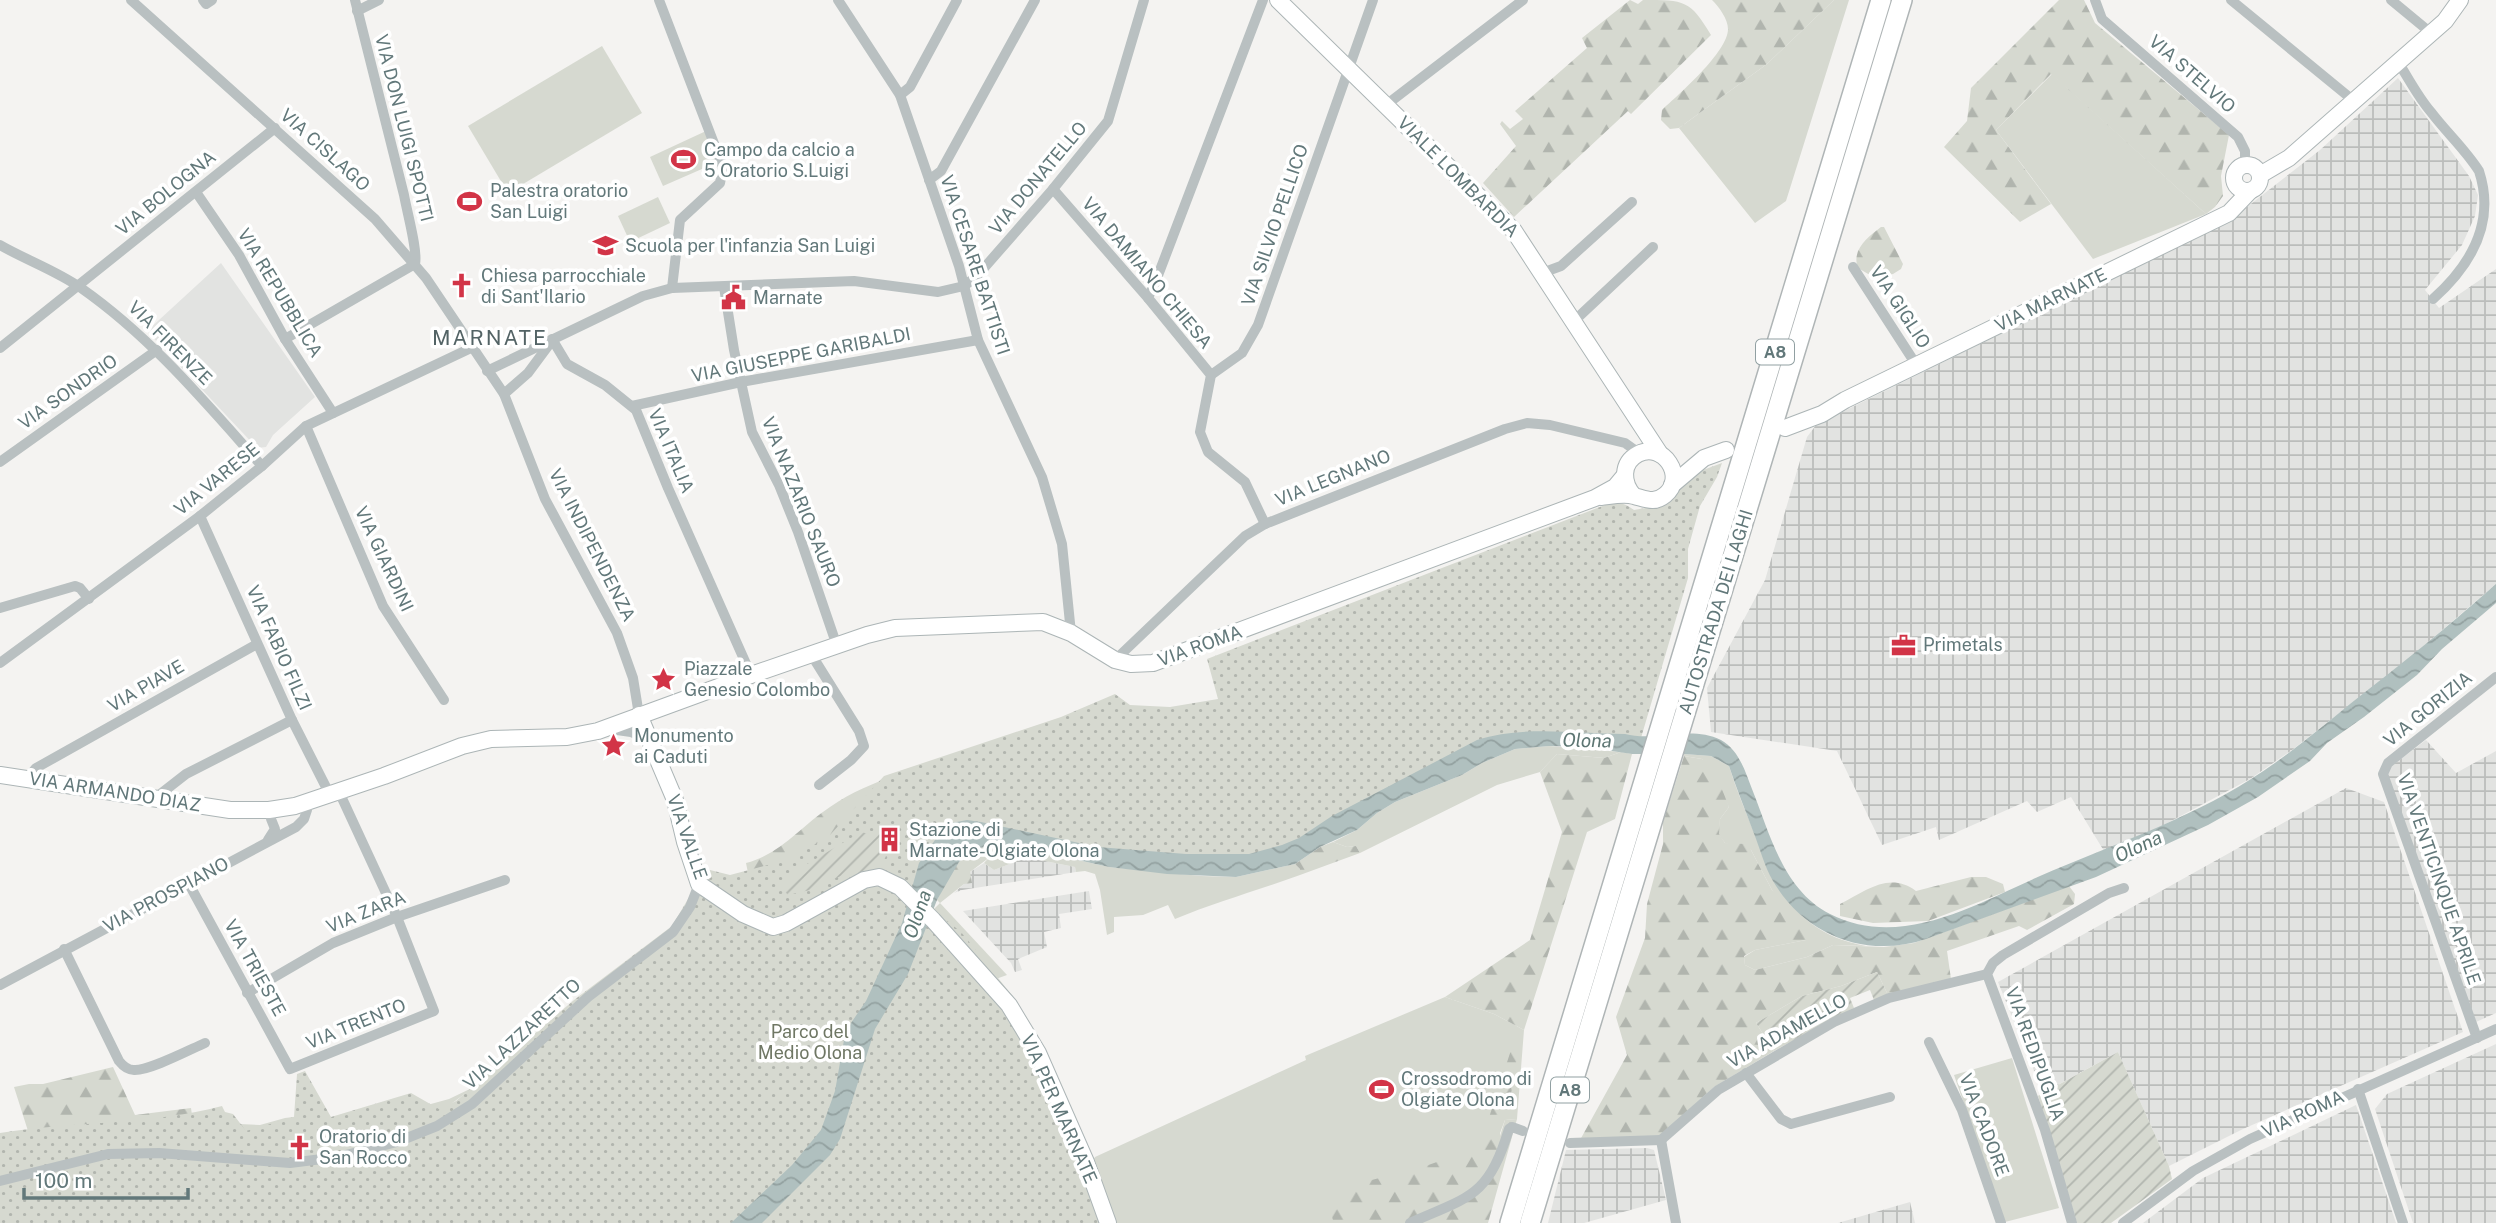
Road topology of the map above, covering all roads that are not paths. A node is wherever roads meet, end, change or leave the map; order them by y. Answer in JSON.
{"nodes":[{"id":1,"x":131,"y":0,"type":"edge"},
{"id":2,"x":203,"y":0,"type":"edge"},
{"id":3,"x":212,"y":0,"type":"edge"},
{"id":4,"x":379,"y":0,"type":"edge"},
{"id":5,"x":659,"y":0,"type":"edge"},
{"id":6,"x":838,"y":0,"type":"edge"},
{"id":7,"x":957,"y":0,"type":"edge"},
{"id":8,"x":1035,"y":0,"type":"edge"},
{"id":9,"x":1144,"y":0,"type":"edge"},
{"id":10,"x":1263,"y":0,"type":"edge"},
{"id":11,"x":1278,"y":0,"type":"edge"},
{"id":12,"x":1373,"y":0,"type":"edge"},
{"id":13,"x":1881,"y":0,"type":"edge"},
{"id":14,"x":1902,"y":0,"type":"edge"},
{"id":15,"x":2095,"y":0,"type":"edge"},
{"id":16,"x":2231,"y":0,"type":"edge"},
{"id":17,"x":2391,"y":0,"type":"edge"},
{"id":18,"x":2460,"y":0,"type":"edge"},
{"id":19,"x":1521,"y":1,"type":"edge"},
{"id":20,"x":356,"y":5,"type":"edge"},
{"id":21,"x":2431,"y":33,"type":"junction"},
{"id":22,"x":2398,"y":62,"type":"junction"},
{"id":23,"x":1348,"y":69,"type":"junction"},
{"id":24,"x":900,"y":94,"type":"junction"},
{"id":25,"x":2354,"y":101,"type":"junction"},
{"id":26,"x":1386,"y":105,"type":"junction"},
{"id":27,"x":275,"y":128,"type":"junction"},
{"id":28,"x":2245,"y":164,"type":"junction"},
{"id":29,"x":2260,"y":174,"type":"junction"},
{"id":30,"x":929,"y":180,"type":"junction"},
{"id":31,"x":1053,"y":189,"type":"junction"},
{"id":32,"x":2250,"y":191,"type":"junction"},
{"id":33,"x":195,"y":192,"type":"junction"},
{"id":34,"x":1632,"y":202,"type":"dead end"},
{"id":35,"x":408,"y":223,"type":"junction"},
{"id":36,"x":391,"y":236,"type":"junction"},
{"id":37,"x":0,"y":245,"type":"edge"},
{"id":38,"x":1653,"y":247,"type":"dead end"},
{"id":39,"x":415,"y":264,"type":"junction"},
{"id":40,"x":1853,"y":267,"type":"dead end"},
{"id":41,"x":1542,"y":273,"type":"junction"},
{"id":42,"x":78,"y":286,"type":"junction"},
{"id":43,"x":964,"y":286,"type":"junction"},
{"id":44,"x":724,"y":287,"type":"junction"},
{"id":45,"x":672,"y":288,"type":"junction"},
{"id":46,"x":1148,"y":298,"type":"junction"},
{"id":47,"x":2433,"y":299,"type":"dead end"},
{"id":48,"x":1573,"y":321,"type":"junction"},
{"id":49,"x":285,"y":339,"type":"junction"},
{"id":50,"x":552,"y":340,"type":"junction"},
{"id":51,"x":978,"y":340,"type":"junction"},
{"id":52,"x":0,"y":348,"type":"edge"},
{"id":53,"x":471,"y":348,"type":"junction"},
{"id":54,"x":157,"y":350,"type":"junction"},
{"id":55,"x":522,"y":355,"type":"junction"},
{"id":56,"x":1917,"y":366,"type":"junction"},
{"id":57,"x":530,"y":370,"type":"junction"},
{"id":58,"x":487,"y":371,"type":"junction"},
{"id":59,"x":1211,"y":375,"type":"junction"},
{"id":60,"x":741,"y":382,"type":"junction"},
{"id":61,"x":504,"y":394,"type":"junction"},
{"id":62,"x":632,"y":406,"type":"junction"},
{"id":63,"x":333,"y":413,"type":"junction"},
{"id":64,"x":1633,"y":413,"type":"junction"},
{"id":65,"x":306,"y":426,"type":"junction"},
{"id":66,"x":1785,"y":426,"type":"dead end"},
{"id":67,"x":1726,"y":450,"type":"dead end"},
{"id":68,"x":1662,"y":455,"type":"junction"},
{"id":69,"x":1704,"y":458,"type":"junction"},
{"id":70,"x":0,"y":462,"type":"edge"},
{"id":71,"x":1631,"y":464,"type":"junction"},
{"id":72,"x":262,"y":466,"type":"junction"},
{"id":73,"x":1672,"y":485,"type":"junction"},
{"id":74,"x":1634,"y":496,"type":"junction"},
{"id":75,"x":1595,"y":498,"type":"junction"},
{"id":76,"x":200,"y":516,"type":"junction"},
{"id":77,"x":1265,"y":524,"type":"junction"},
{"id":78,"x":89,"y":599,"type":"junction"},
{"id":79,"x":0,"y":608,"type":"edge"},
{"id":80,"x":1071,"y":633,"type":"junction"},
{"id":81,"x":257,"y":644,"type":"junction"},
{"id":82,"x":837,"y":646,"type":"junction"},
{"id":83,"x":811,"y":654,"type":"junction"},
{"id":84,"x":1115,"y":660,"type":"junction"},
{"id":85,"x":0,"y":663,"type":"edge"},
{"id":86,"x":751,"y":675,"type":"junction"},
{"id":87,"x":2496,"y":677,"type":"edge"},
{"id":88,"x":444,"y":700,"type":"dead end"},
{"id":89,"x":639,"y":715,"type":"junction"},
{"id":90,"x":292,"y":720,"type":"junction"},
{"id":91,"x":603,"y":729,"type":"junction"},
{"id":92,"x":649,"y":740,"type":"junction"},
{"id":93,"x":1658,"y":768,"type":"junction"},
{"id":94,"x":2384,"y":770,"type":"joint"},
{"id":95,"x":0,"y":775,"type":"edge"},
{"id":96,"x":34,"y":780,"type":"junction"},
{"id":97,"x":819,"y":785,"type":"dead end"},
{"id":98,"x":335,"y":795,"type":"junction"},
{"id":99,"x":154,"y":799,"type":"junction"},
{"id":100,"x":230,"y":810,"type":"junction"},
{"id":101,"x":307,"y":810,"type":"junction"},
{"id":102,"x":271,"y":819,"type":"junction"},
{"id":103,"x":268,"y":840,"type":"junction"},
{"id":104,"x":505,"y":880,"type":"dead end"},
{"id":105,"x":189,"y":884,"type":"junction"},
{"id":106,"x":699,"y":884,"type":"junction"},
{"id":107,"x":2124,"y":888,"type":"dead end"},
{"id":108,"x":918,"y":905,"type":"joint"},
{"id":109,"x":397,"y":917,"type":"junction"},
{"id":110,"x":64,"y":949,"type":"junction"},
{"id":111,"x":1987,"y":974,"type":"junction"},
{"id":112,"x":0,"y":985,"type":"edge"},
{"id":113,"x":247,"y":993,"type":"junction"},
{"id":114,"x":434,"y":1011,"type":"joint"},
{"id":115,"x":2496,"y":1029,"type":"edge"},
{"id":116,"x":2477,"y":1038,"type":"junction"},
{"id":117,"x":1929,"y":1042,"type":"dead end"},
{"id":118,"x":205,"y":1043,"type":"dead end"},
{"id":119,"x":290,"y":1069,"type":"joint"},
{"id":120,"x":1746,"y":1073,"type":"junction"},
{"id":121,"x":2358,"y":1089,"type":"junction"},
{"id":122,"x":1890,"y":1097,"type":"dead end"},
{"id":123,"x":1523,"y":1131,"type":"dead end"},
{"id":124,"x":1661,"y":1140,"type":"junction"},
{"id":125,"x":1570,"y":1143,"type":"dead end"},
{"id":126,"x":0,"y":1181,"type":"edge"},
{"id":127,"x":1108,"y":1223,"type":"edge"},
{"id":128,"x":1410,"y":1223,"type":"edge"},
{"id":129,"x":1510,"y":1223,"type":"edge"},
{"id":130,"x":1530,"y":1223,"type":"edge"},
{"id":131,"x":1676,"y":1223,"type":"edge"},
{"id":132,"x":2001,"y":1223,"type":"edge"},
{"id":133,"x":2072,"y":1223,"type":"edge"},
{"id":134,"x":2123,"y":1223,"type":"edge"},
{"id":135,"x":2403,"y":1223,"type":"edge"}],
"edges":[{"from":1,"to":27,"type":"street","name":"VIA CISLAGO"},
{"from":2,"to":3,"type":"street"},
{"from":4,"to":20,"type":"street"},
{"from":5,"to":45,"type":"street"},
{"from":6,"to":24,"type":"street","name":"VIA CESARE BATTISTI"},
{"from":7,"to":24,"type":"street"},
{"from":8,"to":30,"type":"street"},
{"from":9,"to":31,"type":"street","name":"VIA DONATELLO"},
{"from":10,"to":46,"type":"street"},
{"from":11,"to":23,"type":"street","name":"VIALE LOMBARDIA"},
{"from":12,"to":23,"type":"street","name":"VIA SILVIO PELLICO"},
{"from":13,"to":93,"type":"highway","name":"AUTOSTRADA DEI LAGHI","number":"A8"},
{"from":14,"to":93,"type":"highway","name":"AUTOSTRADA DEI LAGHI","number":"A8"},
{"from":15,"to":28,"type":"street","name":"VIA STELVIO"},
{"from":16,"to":25,"type":"street"},
{"from":17,"to":21,"type":"street"},
{"from":18,"to":21,"type":"street","name":"VIA MARNATE"},
{"from":19,"to":26,"type":"street"},
{"from":20,"to":35,"type":"street","name":"VIA DON LUIGI SPOTTI"},
{"from":21,"to":22,"type":"street","name":"VIA MARNATE"},
{"from":22,"to":25,"type":"street","name":"VIA MARNATE"},
{"from":22,"to":47,"type":"street"},
{"from":23,"to":26,"type":"street","name":"VIALE LOMBARDIA"},
{"from":23,"to":59,"type":"street","name":"VIA SILVIO PELLICO"},
{"from":24,"to":30,"type":"street","name":"VIA CESARE BATTISTI"},
{"from":25,"to":29,"type":"street","name":"VIA MARNATE"},
{"from":26,"to":41,"type":"street","name":"VIALE LOMBARDIA"},
{"from":27,"to":33,"type":"street","name":"VIA BOLOGNA"},
{"from":27,"to":36,"type":"street","name":"VIA CISLAGO"},
{"from":28,"to":29,"type":"street"},
{"from":28,"to":32,"type":"street"},
{"from":29,"to":32,"type":"street","name":"VIA MARNATE"},
{"from":30,"to":43,"type":"street","name":"VIA CESARE BATTISTI"},
{"from":31,"to":43,"type":"street","name":"VIA DONATELLO"},
{"from":31,"to":46,"type":"street","name":"VIA DAMIANO CHIESA"},
{"from":32,"to":56,"type":"street","name":"VIA MARNATE"},
{"from":33,"to":42,"type":"street","name":"VIA BOLOGNA"},
{"from":33,"to":49,"type":"street","name":"VIA REPUBBLICA"},
{"from":34,"to":41,"type":"street"},
{"from":35,"to":36,"type":"street"},
{"from":35,"to":39,"type":"street","name":"VIA DON LUIGI SPOTTI"},
{"from":36,"to":39,"type":"street","name":"VIA CISLAGO"},
{"from":37,"to":42,"type":"street","name":"VIA FIRENZE"},
{"from":38,"to":48,"type":"street"},
{"from":39,"to":49,"type":"street"},
{"from":39,"to":53,"type":"street","name":"VIA CISLAGO"},
{"from":40,"to":56,"type":"street","name":"VIA GIGLIO"},
{"from":41,"to":48,"type":"street","name":"VIALE LOMBARDIA"},
{"from":42,"to":52,"type":"street","name":"VIA BOLOGNA"},
{"from":42,"to":54,"type":"street","name":"VIA FIRENZE"},
{"from":43,"to":44,"type":"street"},
{"from":43,"to":51,"type":"street","name":"VIA CESARE BATTISTI"},
{"from":44,"to":45,"type":"street"},
{"from":44,"to":60,"type":"street","name":"VIA NAZARIO SAURO"},
{"from":45,"to":50,"type":"street"},
{"from":46,"to":59,"type":"street","name":"VIA DAMIANO CHIESA"},
{"from":48,"to":64,"type":"street","name":"VIALE LOMBARDIA"},
{"from":49,"to":63,"type":"street","name":"VIA REPUBBLICA"},
{"from":50,"to":55,"type":"street"},
{"from":50,"to":57,"type":"street"},
{"from":50,"to":62,"type":"street","name":"VIA ITALIA"},
{"from":51,"to":60,"type":"street","name":"VIA GIUSEPPE GARIBALDI"},
{"from":51,"to":80,"type":"street","name":"VIA CESARE BATTISTI"},
{"from":53,"to":58,"type":"street","name":"VIA CISLAGO"},
{"from":53,"to":63,"type":"street","name":"VIA VARESE"},
{"from":54,"to":70,"type":"street","name":"VIA SONDRIO"},
{"from":54,"to":72,"type":"street","name":"VIA FIRENZE"},
{"from":55,"to":57,"type":"street"},
{"from":55,"to":58,"type":"street"},
{"from":56,"to":66,"type":"street","name":"VIA MARNATE"},
{"from":57,"to":61,"type":"street"},
{"from":58,"to":61,"type":"street","name":"VIA INDIPENDENZA"},
{"from":59,"to":77,"type":"street","name":"VIA DAMIANO CHIESA"},
{"from":60,"to":62,"type":"street","name":"VIA GIUSEPPE GARIBALDI"},
{"from":60,"to":82,"type":"street","name":"VIA NAZARIO SAURO"},
{"from":61,"to":89,"type":"street","name":"VIA INDIPENDENZA"},
{"from":62,"to":86,"type":"street","name":"VIA ITALIA"},
{"from":63,"to":65,"type":"street","name":"VIA VARESE"},
{"from":64,"to":68,"type":"street","name":"VIALE LOMBARDIA"},
{"from":64,"to":71,"type":"street","name":"VIALE LOMBARDIA"},
{"from":65,"to":72,"type":"street","name":"VIA VARESE"},
{"from":65,"to":88,"type":"street","name":"VIA GIARDINI"},
{"from":67,"to":69,"type":"street"},
{"from":68,"to":69,"type":"street"},
{"from":68,"to":71,"type":"street"},
{"from":68,"to":73,"type":"street"},
{"from":69,"to":73,"type":"street"},
{"from":71,"to":74,"type":"street"},
{"from":71,"to":75,"type":"street","name":"VIA ROMA"},
{"from":71,"to":77,"type":"street","name":"VIA LEGNANO"},
{"from":72,"to":76,"type":"street","name":"VIA VARESE"},
{"from":73,"to":74,"type":"street","name":"VIA ROMA"},
{"from":74,"to":75,"type":"street","name":"VIA ROMA"},
{"from":75,"to":84,"type":"street","name":"VIA ROMA"},
{"from":76,"to":78,"type":"street","name":"VIA VARESE"},
{"from":76,"to":81,"type":"street","name":"VIA FABIO FILZI"},
{"from":77,"to":84,"type":"street","name":"VIA LEGNANO"},
{"from":78,"to":79,"type":"street"},
{"from":78,"to":85,"type":"street","name":"VIA VARESE"},
{"from":80,"to":82,"type":"street","name":"VIA ROMA"},
{"from":80,"to":84,"type":"street","name":"VIA ROMA"},
{"from":81,"to":90,"type":"street","name":"VIA FABIO FILZI"},
{"from":81,"to":96,"type":"street","name":"VIA PIAVE"},
{"from":82,"to":83,"type":"street","name":"VIA ROMA"},
{"from":83,"to":86,"type":"street","name":"VIA ROMA"},
{"from":83,"to":97,"type":"street"},
{"from":86,"to":89,"type":"street","name":"VIA ROMA"},
{"from":87,"to":94,"type":"street","name":"VIA GORIZIA"},
{"from":89,"to":91,"type":"street","name":"VIA PROSPIANO"},
{"from":89,"to":92,"type":"street","name":"VIA VALLE"},
{"from":90,"to":98,"type":"street","name":"VIA FABIO FILZI"},
{"from":90,"to":99,"type":"street"},
{"from":91,"to":92,"type":"street"},
{"from":91,"to":98,"type":"street","name":"VIA PROSPIANO"},
{"from":92,"to":106,"type":"street","name":"VIA VALLE"},
{"from":93,"to":129,"type":"highway","name":"AUTOSTRADA DEI LAGHI","number":"A8"},
{"from":93,"to":130,"type":"highway","name":"AUTOSTRADA DEI LAGHI","number":"A8"},
{"from":94,"to":116,"type":"street","name":"VIA VENTICINQUE APRILE"},
{"from":95,"to":96,"type":"street","name":"VIA ARMANDO DIAZ"},
{"from":96,"to":99,"type":"street","name":"VIA ARMANDO DIAZ"},
{"from":98,"to":100,"type":"street","name":"VIA ARMANDO DIAZ"},
{"from":98,"to":101,"type":"street","name":"VIA PROSPIANO"},
{"from":98,"to":109,"type":"street","name":"VIA FABIO FILZI"},
{"from":99,"to":100,"type":"street","name":"VIA ARMANDO DIAZ"},
{"from":100,"to":102,"type":"street","name":"VIA ARMANDO DIAZ"},
{"from":101,"to":102,"type":"street","name":"VIA ARMANDO DIAZ"},
{"from":101,"to":103,"type":"street","name":"VIA PROSPIANO"},
{"from":102,"to":103,"type":"street"},
{"from":103,"to":105,"type":"street","name":"VIA PROSPIANO"},
{"from":104,"to":109,"type":"street","name":"VIA ZARA"},
{"from":105,"to":110,"type":"street","name":"VIA PROSPIANO"},
{"from":105,"to":113,"type":"street","name":"VIA TRIESTE"},
{"from":106,"to":108,"type":"street","name":"VIA VALLE"},
{"from":106,"to":126,"type":"street","name":"VIA LAZZARETTO"},
{"from":107,"to":111,"type":"street","name":"VIA REDIPUGLIA"},
{"from":108,"to":127,"type":"street","name":"VIA PER MARNATE"},
{"from":109,"to":113,"type":"street","name":"VIA ZARA"},
{"from":109,"to":114,"type":"street","name":"VIA FABIO FILZI"},
{"from":110,"to":112,"type":"street","name":"VIA PROSPIANO"},
{"from":110,"to":118,"type":"street"},
{"from":111,"to":120,"type":"street","name":"VIA ADAMELLO"},
{"from":111,"to":133,"type":"street","name":"VIA REDIPUGLIA"},
{"from":113,"to":119,"type":"street","name":"VIA TRIESTE"},
{"from":114,"to":119,"type":"street","name":"VIA TRENTO"},
{"from":115,"to":116,"type":"street","name":"VIA ROMA"},
{"from":116,"to":121,"type":"street","name":"VIA ROMA"},
{"from":117,"to":132,"type":"street","name":"VIA CADORE"},
{"from":120,"to":122,"type":"street"},
{"from":120,"to":124,"type":"street","name":"VIA ADAMELLO"},
{"from":121,"to":134,"type":"street","name":"VIA ROMA"},
{"from":121,"to":135,"type":"street"},
{"from":123,"to":128,"type":"street"},
{"from":124,"to":125,"type":"street"},
{"from":124,"to":131,"type":"street"}]}
